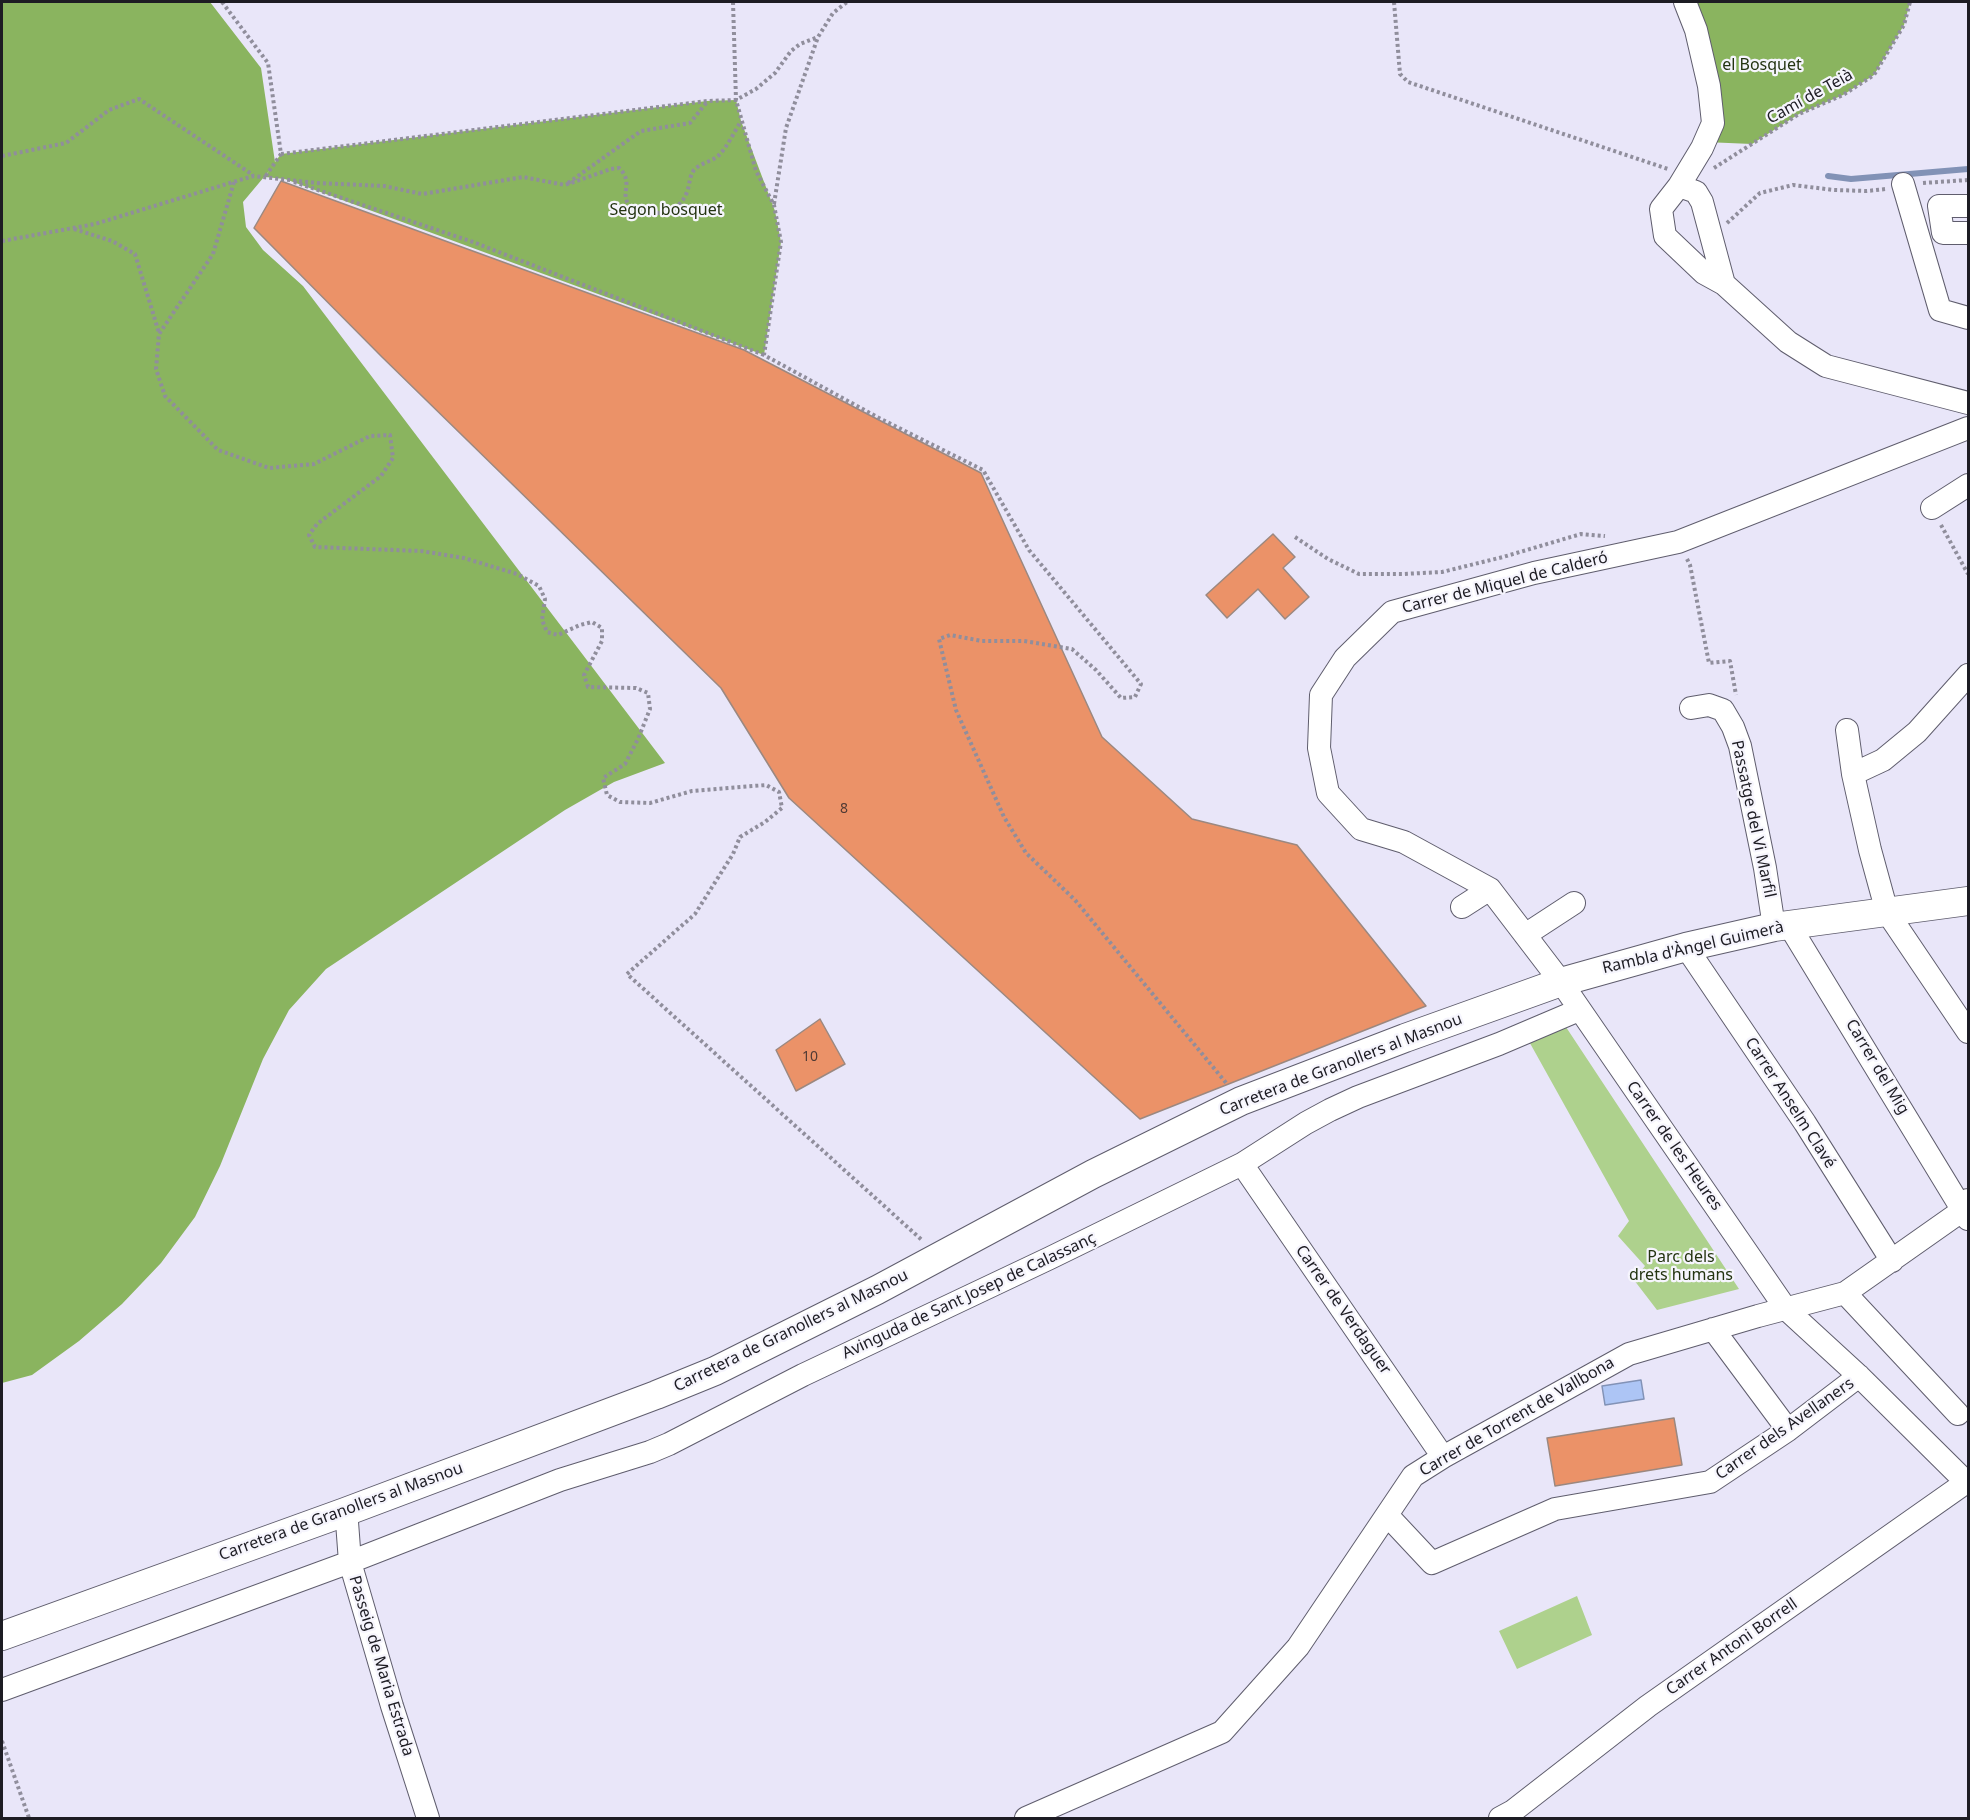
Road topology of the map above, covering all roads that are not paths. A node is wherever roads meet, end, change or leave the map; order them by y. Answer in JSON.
{"nodes":[{"id":1,"x":1685,"y":2,"type":"edge"},
{"id":2,"x":1687,"y":184,"type":"junction"},
{"id":3,"x":1901,"y":186,"type":"road end"},
{"id":4,"x":1968,"y":206,"type":"edge"},
{"id":5,"x":1968,"y":233,"type":"edge"},
{"id":6,"x":1724,"y":284,"type":"junction"},
{"id":7,"x":1968,"y":318,"type":"edge"},
{"id":8,"x":1968,"y":403,"type":"edge"},
{"id":9,"x":1968,"y":428,"type":"edge"},
{"id":10,"x":1968,"y":485,"type":"edge"},
{"id":11,"x":1932,"y":508,"type":"road end"},
{"id":12,"x":1968,"y":675,"type":"edge"},
{"id":13,"x":1691,"y":708,"type":"dead end"},
{"id":14,"x":1847,"y":730,"type":"dead end"},
{"id":15,"x":1853,"y":774,"type":"junction"},
{"id":16,"x":1490,"y":889,"type":"junction"},
{"id":17,"x":1968,"y":901,"type":"edge"},
{"id":18,"x":1575,"y":903,"type":"dead end"},
{"id":19,"x":1462,"y":908,"type":"dead end"},
{"id":20,"x":1887,"y":912,"type":"junction"},
{"id":21,"x":1781,"y":926,"type":"junction"},
{"id":22,"x":1525,"y":935,"type":"junction"},
{"id":23,"x":1686,"y":946,"type":"junction"},
{"id":24,"x":1561,"y":982,"type":"junction"},
{"id":25,"x":1579,"y":1010,"type":"junction"},
{"id":26,"x":1968,"y":1032,"type":"edge"},
{"id":27,"x":1242,"y":1164,"type":"junction"},
{"id":28,"x":1967,"y":1210,"type":"edge"},
{"id":29,"x":1893,"y":1261,"type":"junction"},
{"id":30,"x":1845,"y":1293,"type":"junction"},
{"id":31,"x":1786,"y":1310,"type":"junction"},
{"id":32,"x":1713,"y":1329,"type":"junction"},
{"id":33,"x":1859,"y":1376,"type":"junction"},
{"id":34,"x":1958,"y":1414,"type":"dead end"},
{"id":35,"x":1788,"y":1430,"type":"junction"},
{"id":36,"x":1443,"y":1456,"type":"junction"},
{"id":37,"x":1967,"y":1482,"type":"edge"},
{"id":38,"x":345,"y":1512,"type":"junction"},
{"id":39,"x":1387,"y":1515,"type":"junction"},
{"id":40,"x":350,"y":1562,"type":"junction"},
{"id":41,"x":2,"y":1636,"type":"edge"},
{"id":42,"x":2,"y":1690,"type":"edge"},
{"id":43,"x":428,"y":1818,"type":"edge"},
{"id":44,"x":1026,"y":1818,"type":"edge"},
{"id":45,"x":1500,"y":1818,"type":"edge"}],
"edges":[{"from":1,"to":2,"type":"street"},
{"from":2,"to":6,"type":"street"},
{"from":2,"to":6,"type":"street"},
{"from":3,"to":7,"type":"street"},
{"from":4,"to":5,"type":"street"},
{"from":6,"to":8,"type":"street"},
{"from":9,"to":16,"type":"street","name":"Carrer de Miquel de Calderó"},
{"from":10,"to":11,"type":"street"},
{"from":12,"to":15,"type":"street"},
{"from":13,"to":21,"type":"street","name":"Passatge del Vi Marfil"},
{"from":14,"to":15,"type":"street"},
{"from":15,"to":20,"type":"street"},
{"from":16,"to":19,"type":"street"},
{"from":16,"to":22,"type":"street","name":"Carrer de Miquel de Calderó"},
{"from":17,"to":20,"type":"main road","name":"Rambla d'Àngel Guimerà"},
{"from":18,"to":22,"type":"street"},
{"from":20,"to":21,"type":"main road","name":"Rambla d'Àngel Guimerà"},
{"from":20,"to":26,"type":"street"},
{"from":21,"to":23,"type":"main road","name":"Rambla d'Àngel Guimerà"},
{"from":21,"to":28,"type":"street","name":"Carrer del Mig"},
{"from":22,"to":24,"type":"street","name":"Carrer de Miquel de Calderó"},
{"from":23,"to":24,"type":"main road","name":"Rambla d'Àngel Guimerà"},
{"from":23,"to":29,"type":"street","name":"Carrer Anselm Clavé"},
{"from":24,"to":25,"type":"street","name":"Carrer de les Heures"},
{"from":24,"to":38,"type":"main road","name":"Carretera de Granollers al Masnou"},
{"from":25,"to":27,"type":"street","name":"Avinguda de Sant Josep de Calassanç"},
{"from":25,"to":31,"type":"street","name":"Carrer de les Heures"},
{"from":27,"to":36,"type":"street","name":"Carrer de Verdaguer"},
{"from":27,"to":40,"type":"street","name":"Avinguda de Sant Josep de Calassanç"},
{"from":28,"to":29,"type":"street","name":"Carrer de Torrent de Vallbona"},
{"from":29,"to":30,"type":"street","name":"Carrer de Torrent de Vallbona"},
{"from":30,"to":31,"type":"street","name":"Carrer de Torrent de Vallbona"},
{"from":30,"to":34,"type":"street"},
{"from":31,"to":32,"type":"street","name":"Carrer de Torrent de Vallbona"},
{"from":31,"to":33,"type":"street","name":"Carrer de les Heures"},
{"from":32,"to":35,"type":"street"},
{"from":32,"to":36,"type":"street","name":"Carrer de Torrent de Vallbona"},
{"from":33,"to":35,"type":"street","name":"Carrer dels Avellaners"},
{"from":33,"to":37,"type":"street","name":"Carrer de les Heures"},
{"from":35,"to":39,"type":"street","name":"Carrer dels Avellaners"},
{"from":36,"to":39,"type":"street","name":"Carrer de Torrent de Vallbona"},
{"from":37,"to":45,"type":"street","name":"Carrer Antoni Borrell"},
{"from":38,"to":40,"type":"street","name":"Passeig de Maria Estrada"},
{"from":38,"to":41,"type":"main road","name":"Carretera de Granollers al Masnou"},
{"from":39,"to":44,"type":"street","name":"Carrer de Torrent de Vallbona"},
{"from":40,"to":42,"type":"street","name":"Avinguda de Sant Josep de Calassanç"},
{"from":40,"to":43,"type":"street","name":"Passeig de Maria Estrada"}]}
